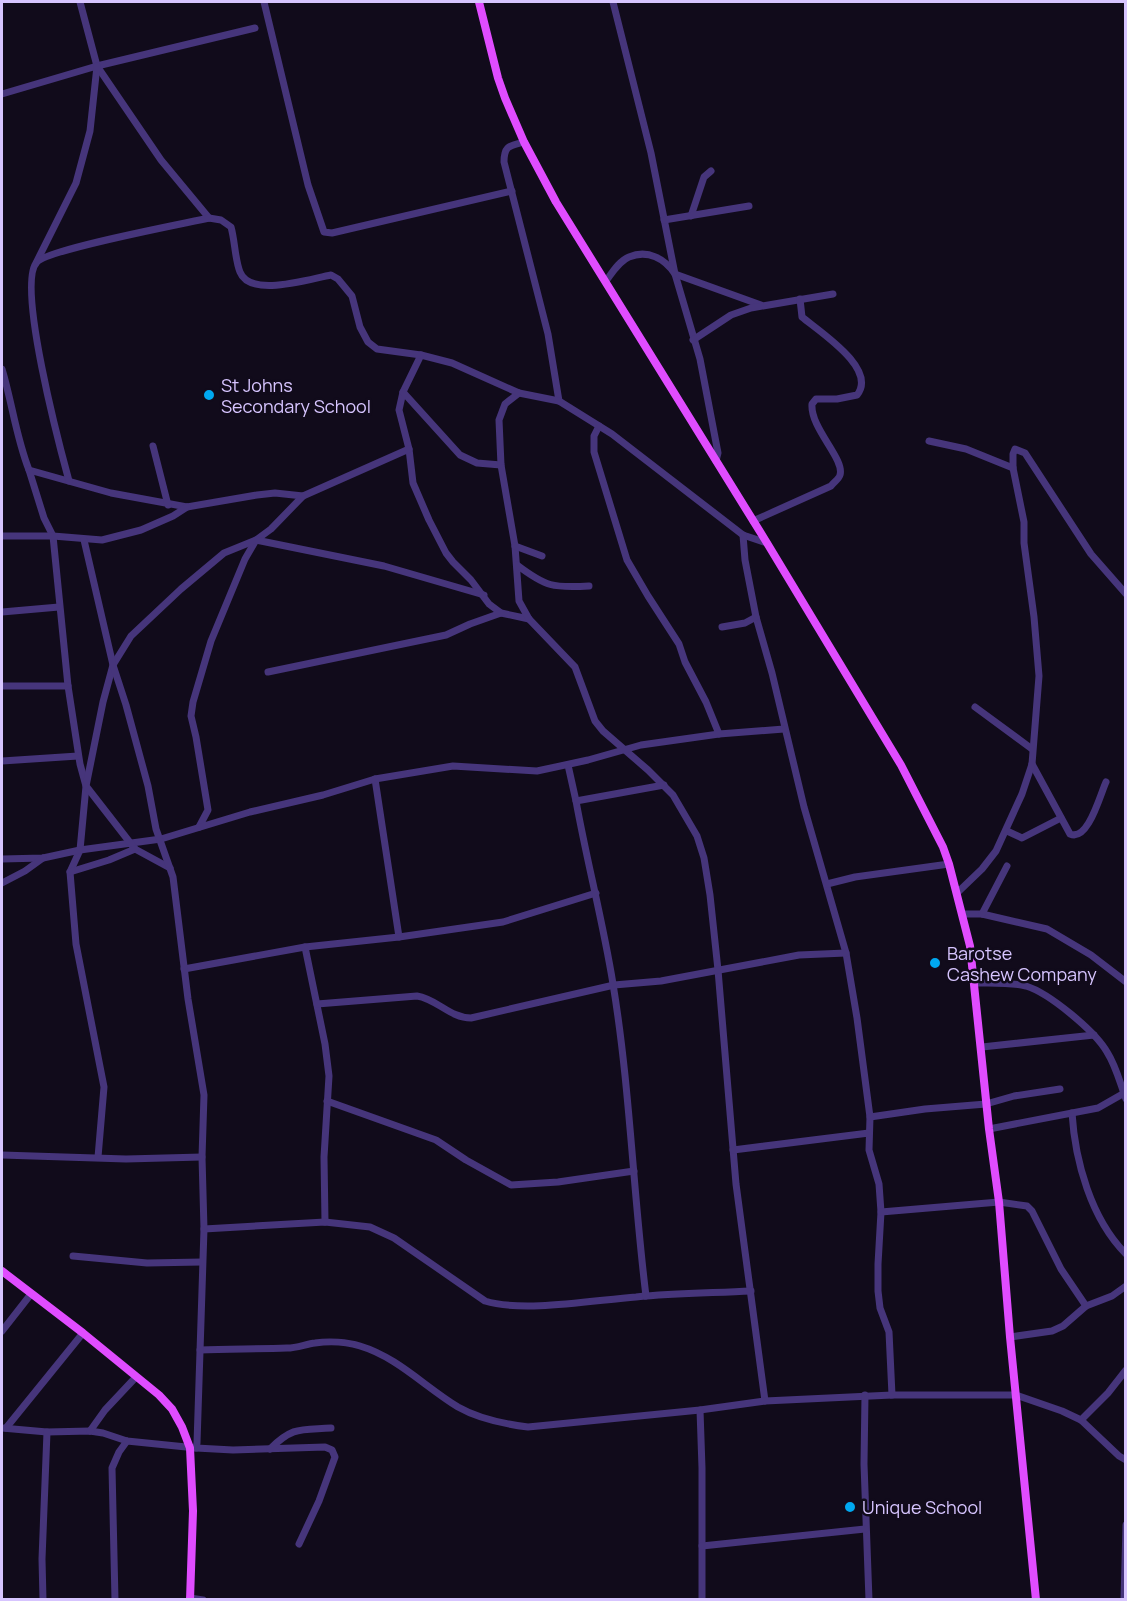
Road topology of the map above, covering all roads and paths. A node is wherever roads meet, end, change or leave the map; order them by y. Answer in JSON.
{"nodes":[{"id":1,"x":80,"y":2,"type":"edge"},
{"id":2,"x":264,"y":2,"type":"edge"},
{"id":3,"x":479,"y":2,"type":"edge"},
{"id":4,"x":613,"y":2,"type":"edge"},
{"id":5,"x":255,"y":28,"type":"dead end"},
{"id":6,"x":97,"y":66,"type":"junction"},
{"id":7,"x":2,"y":94,"type":"edge"},
{"id":8,"x":524,"y":142,"type":"junction"},
{"id":9,"x":711,"y":171,"type":"dead end"},
{"id":10,"x":512,"y":191,"type":"junction"},
{"id":11,"x":748,"y":206,"type":"dead end"},
{"id":12,"x":691,"y":216,"type":"junction"},
{"id":13,"x":209,"y":218,"type":"junction"},
{"id":14,"x":664,"y":220,"type":"junction"},
{"id":15,"x":38,"y":261,"type":"junction"},
{"id":16,"x":675,"y":274,"type":"junction"},
{"id":17,"x":606,"y":281,"type":"junction"},
{"id":18,"x":833,"y":294,"type":"dead end"},
{"id":19,"x":800,"y":299,"type":"junction"},
{"id":20,"x":761,"y":305,"type":"junction"},
{"id":21,"x":693,"y":340,"type":"junction"},
{"id":22,"x":421,"y":355,"type":"junction"},
{"id":23,"x":2,"y":369,"type":"edge"},
{"id":24,"x":403,"y":392,"type":"junction"},
{"id":25,"x":519,"y":393,"type":"junction"},
{"id":26,"x":559,"y":400,"type":"junction"},
{"id":27,"x":599,"y":426,"type":"junction"},
{"id":28,"x":929,"y":441,"type":"dead end"},
{"id":29,"x":153,"y":446,"type":"dead end"},
{"id":30,"x":409,"y":449,"type":"junction"},
{"id":31,"x":716,"y":461,"type":"junction"},
{"id":32,"x":501,"y":465,"type":"junction"},
{"id":33,"x":1013,"y":468,"type":"junction"},
{"id":34,"x":29,"y":470,"type":"junction"},
{"id":35,"x":69,"y":481,"type":"junction"},
{"id":36,"x":303,"y":496,"type":"junction"},
{"id":37,"x":168,"y":505,"type":"junction"},
{"id":38,"x":187,"y":507,"type":"junction"},
{"id":39,"x":753,"y":521,"type":"junction"},
{"id":40,"x":743,"y":535,"type":"junction"},
{"id":41,"x":2,"y":536,"type":"edge"},
{"id":42,"x":53,"y":536,"type":"junction"},
{"id":43,"x":84,"y":540,"type":"junction"},
{"id":44,"x":256,"y":540,"type":"junction"},
{"id":45,"x":767,"y":543,"type":"junction"},
{"id":46,"x":515,"y":546,"type":"junction"},
{"id":47,"x":542,"y":556,"type":"dead end"},
{"id":48,"x":517,"y":565,"type":"junction"},
{"id":49,"x":590,"y":586,"type":"dead end"},
{"id":50,"x":1125,"y":594,"type":"edge"},
{"id":51,"x":483,"y":595,"type":"junction"},
{"id":52,"x":59,"y":607,"type":"junction"},
{"id":53,"x":2,"y":612,"type":"edge"},
{"id":54,"x":501,"y":613,"type":"junction"},
{"id":55,"x":756,"y":617,"type":"junction"},
{"id":56,"x":530,"y":619,"type":"junction"},
{"id":57,"x":722,"y":627,"type":"dead end"},
{"id":58,"x":113,"y":665,"type":"junction"},
{"id":59,"x":268,"y":672,"type":"dead end"},
{"id":60,"x":2,"y":686,"type":"edge"},
{"id":61,"x":68,"y":686,"type":"junction"},
{"id":62,"x":975,"y":707,"type":"dead end"},
{"id":63,"x":784,"y":729,"type":"junction"},
{"id":64,"x":719,"y":734,"type":"junction"},
{"id":65,"x":1032,"y":749,"type":"junction"},
{"id":66,"x":624,"y":750,"type":"junction"},
{"id":67,"x":78,"y":756,"type":"junction"},
{"id":68,"x":2,"y":760,"type":"edge"},
{"id":69,"x":1032,"y":764,"type":"junction"},
{"id":70,"x":568,"y":765,"type":"junction"},
{"id":71,"x":375,"y":779,"type":"junction"},
{"id":72,"x":1106,"y":782,"type":"dead end"},
{"id":73,"x":664,"y":785,"type":"junction"},
{"id":74,"x":86,"y":786,"type":"junction"},
{"id":75,"x":576,"y":801,"type":"junction"},
{"id":76,"x":1061,"y":818,"type":"junction"},
{"id":77,"x":199,"y":827,"type":"junction"},
{"id":78,"x":1006,"y":831,"type":"junction"},
{"id":79,"x":160,"y":839,"type":"junction"},
{"id":80,"x":129,"y":843,"type":"junction"},
{"id":81,"x":135,"y":849,"type":"junction"},
{"id":82,"x":80,"y":850,"type":"junction"},
{"id":83,"x":43,"y":858,"type":"junction"},
{"id":84,"x":2,"y":859,"type":"edge"},
{"id":85,"x":949,"y":864,"type":"junction"},
{"id":86,"x":1007,"y":866,"type":"dead end"},
{"id":87,"x":170,"y":868,"type":"junction"},
{"id":88,"x":70,"y":872,"type":"junction"},
{"id":89,"x":2,"y":883,"type":"edge"},
{"id":90,"x":827,"y":884,"type":"junction"},
{"id":91,"x":596,"y":892,"type":"junction"},
{"id":92,"x":957,"y":893,"type":"junction"},
{"id":93,"x":962,"y":914,"type":"junction"},
{"id":94,"x":982,"y":914,"type":"junction"},
{"id":95,"x":399,"y":937,"type":"junction"},
{"id":96,"x":305,"y":947,"type":"junction"},
{"id":97,"x":846,"y":953,"type":"junction"},
{"id":98,"x":184,"y":969,"type":"junction"},
{"id":99,"x":718,"y":970,"type":"junction"},
{"id":100,"x":1125,"y":982,"type":"edge"},
{"id":101,"x":975,"y":983,"type":"junction"},
{"id":102,"x":614,"y":985,"type":"junction"},
{"id":103,"x":317,"y":1004,"type":"junction"},
{"id":104,"x":1094,"y":1035,"type":"junction"},
{"id":105,"x":982,"y":1047,"type":"junction"},
{"id":106,"x":1060,"y":1089,"type":"dead end"},
{"id":107,"x":1125,"y":1094,"type":"edge"},
{"id":108,"x":327,"y":1101,"type":"junction"},
{"id":109,"x":987,"y":1104,"type":"junction"},
{"id":110,"x":1072,"y":1113,"type":"junction"},
{"id":111,"x":870,"y":1117,"type":"junction"},
{"id":112,"x":989,"y":1129,"type":"junction"},
{"id":113,"x":869,"y":1133,"type":"junction"},
{"id":114,"x":733,"y":1150,"type":"junction"},
{"id":115,"x":2,"y":1155,"type":"edge"},
{"id":116,"x":98,"y":1157,"type":"junction"},
{"id":117,"x":202,"y":1157,"type":"junction"},
{"id":118,"x":634,"y":1171,"type":"junction"},
{"id":119,"x":999,"y":1203,"type":"junction"},
{"id":120,"x":881,"y":1212,"type":"junction"},
{"id":121,"x":325,"y":1222,"type":"junction"},
{"id":122,"x":204,"y":1229,"type":"junction"},
{"id":123,"x":1125,"y":1254,"type":"edge"},
{"id":124,"x":73,"y":1256,"type":"dead end"},
{"id":125,"x":202,"y":1262,"type":"junction"},
{"id":126,"x":2,"y":1271,"type":"edge"},
{"id":127,"x":1125,"y":1286,"type":"edge"},
{"id":128,"x":751,"y":1291,"type":"junction"},
{"id":129,"x":31,"y":1294,"type":"junction"},
{"id":130,"x":646,"y":1296,"type":"junction"},
{"id":131,"x":1086,"y":1306,"type":"junction"},
{"id":132,"x":2,"y":1330,"type":"edge"},
{"id":133,"x":83,"y":1333,"type":"junction"},
{"id":134,"x":1010,"y":1337,"type":"junction"},
{"id":135,"x":200,"y":1350,"type":"junction"},
{"id":136,"x":1125,"y":1370,"type":"edge"},
{"id":137,"x":136,"y":1377,"type":"junction"},
{"id":138,"x":865,"y":1395,"type":"junction"},
{"id":139,"x":892,"y":1395,"type":"junction"},
{"id":140,"x":1016,"y":1395,"type":"junction"},
{"id":141,"x":765,"y":1401,"type":"junction"},
{"id":142,"x":700,"y":1410,"type":"junction"},
{"id":143,"x":1081,"y":1420,"type":"junction"},
{"id":144,"x":4,"y":1428,"type":"edge"},
{"id":145,"x":331,"y":1428,"type":"dead end"},
{"id":146,"x":90,"y":1431,"type":"junction"},
{"id":147,"x":47,"y":1432,"type":"junction"},
{"id":148,"x":127,"y":1441,"type":"junction"},
{"id":149,"x":193,"y":1448,"type":"junction"},
{"id":150,"x":270,"y":1449,"type":"junction"},
{"id":151,"x":1125,"y":1460,"type":"edge"},
{"id":152,"x":1125,"y":1525,"type":"edge"},
{"id":153,"x":865,"y":1530,"type":"junction"},
{"id":154,"x":299,"y":1544,"type":"dead end"},
{"id":155,"x":702,"y":1546,"type":"junction"},
{"id":156,"x":43,"y":1599,"type":"edge"},
{"id":157,"x":114,"y":1599,"type":"edge"},
{"id":158,"x":190,"y":1599,"type":"edge"},
{"id":159,"x":203,"y":1599,"type":"edge"},
{"id":160,"x":702,"y":1599,"type":"edge"},
{"id":161,"x":869,"y":1599,"type":"edge"},
{"id":162,"x":1036,"y":1599,"type":"edge"},
{"id":163,"x":1125,"y":1599,"type":"edge"}],
"edges":[{"from":1,"to":6,"type":"street"},
{"from":2,"to":10,"type":"street"},
{"from":3,"to":8,"type":"main road"},
{"from":4,"to":14,"type":"street"},
{"from":5,"to":6,"type":"street"},
{"from":6,"to":7,"type":"street"},
{"from":6,"to":13,"type":"street"},
{"from":6,"to":15,"type":"street"},
{"from":8,"to":10,"type":"street"},
{"from":8,"to":17,"type":"main road"},
{"from":9,"to":12,"type":"street"},
{"from":10,"to":26,"type":"street"},
{"from":11,"to":12,"type":"street"},
{"from":12,"to":14,"type":"street"},
{"from":13,"to":15,"type":"street"},
{"from":13,"to":22,"type":"street"},
{"from":14,"to":16,"type":"street"},
{"from":15,"to":35,"type":"street"},
{"from":16,"to":17,"type":"street"},
{"from":16,"to":20,"type":"street"},
{"from":16,"to":21,"type":"street"},
{"from":17,"to":31,"type":"main road"},
{"from":18,"to":19,"type":"street"},
{"from":19,"to":20,"type":"street"},
{"from":19,"to":39,"type":"street"},
{"from":20,"to":21,"type":"street"},
{"from":21,"to":31,"type":"street"},
{"from":22,"to":24,"type":"street"},
{"from":22,"to":25,"type":"street"},
{"from":23,"to":34,"type":"street"},
{"from":24,"to":30,"type":"street"},
{"from":24,"to":32,"type":"street"},
{"from":25,"to":26,"type":"street"},
{"from":25,"to":32,"type":"street"},
{"from":26,"to":27,"type":"street"},
{"from":27,"to":40,"type":"street"},
{"from":27,"to":64,"type":"street"},
{"from":28,"to":33,"type":"street"},
{"from":29,"to":37,"type":"street"},
{"from":30,"to":36,"type":"street"},
{"from":30,"to":51,"type":"street"},
{"from":31,"to":39,"type":"main road"},
{"from":32,"to":46,"type":"street"},
{"from":33,"to":50,"type":"street"},
{"from":33,"to":65,"type":"street"},
{"from":34,"to":35,"type":"street"},
{"from":34,"to":42,"type":"street"},
{"from":35,"to":37,"type":"street"},
{"from":36,"to":38,"type":"street"},
{"from":36,"to":44,"type":"street"},
{"from":37,"to":38,"type":"street"},
{"from":38,"to":43,"type":"street"},
{"from":39,"to":45,"type":"main road"},
{"from":40,"to":45,"type":"street"},
{"from":40,"to":55,"type":"street"},
{"from":41,"to":42,"type":"street"},
{"from":42,"to":43,"type":"street"},
{"from":42,"to":52,"type":"street"},
{"from":43,"to":58,"type":"street"},
{"from":44,"to":51,"type":"street"},
{"from":44,"to":58,"type":"street"},
{"from":44,"to":77,"type":"street"},
{"from":45,"to":85,"type":"main road"},
{"from":46,"to":47,"type":"street"},
{"from":46,"to":48,"type":"street"},
{"from":48,"to":49,"type":"street"},
{"from":48,"to":56,"type":"street"},
{"from":51,"to":54,"type":"street"},
{"from":52,"to":53,"type":"street"},
{"from":52,"to":61,"type":"street"},
{"from":54,"to":56,"type":"street"},
{"from":54,"to":59,"type":"street"},
{"from":55,"to":57,"type":"street"},
{"from":55,"to":63,"type":"street"},
{"from":56,"to":66,"type":"street"},
{"from":58,"to":74,"type":"street"},
{"from":58,"to":79,"type":"street"},
{"from":60,"to":61,"type":"street"},
{"from":61,"to":67,"type":"street"},
{"from":62,"to":65,"type":"street"},
{"from":63,"to":64,"type":"street"},
{"from":63,"to":90,"type":"street"},
{"from":64,"to":66,"type":"street"},
{"from":65,"to":69,"type":"street"},
{"from":66,"to":70,"type":"street"},
{"from":66,"to":73,"type":"street"},
{"from":67,"to":68,"type":"street"},
{"from":67,"to":74,"type":"street"},
{"from":69,"to":76,"type":"street"},
{"from":69,"to":78,"type":"street"},
{"from":70,"to":71,"type":"street"},
{"from":70,"to":75,"type":"street"},
{"from":71,"to":77,"type":"street"},
{"from":71,"to":95,"type":"street"},
{"from":72,"to":76,"type":"street"},
{"from":73,"to":75,"type":"street"},
{"from":73,"to":99,"type":"street"},
{"from":74,"to":80,"type":"street"},
{"from":74,"to":82,"type":"street"},
{"from":75,"to":91,"type":"street"},
{"from":76,"to":78,"type":"street"},
{"from":77,"to":79,"type":"street"},
{"from":78,"to":92,"type":"street"},
{"from":79,"to":80,"type":"street"},
{"from":79,"to":87,"type":"street"},
{"from":80,"to":81,"type":"street"},
{"from":80,"to":82,"type":"street"},
{"from":81,"to":87,"type":"street"},
{"from":81,"to":88,"type":"street"},
{"from":82,"to":83,"type":"street"},
{"from":82,"to":88,"type":"street"},
{"from":83,"to":84,"type":"street"},
{"from":83,"to":89,"type":"street"},
{"from":85,"to":90,"type":"street"},
{"from":85,"to":92,"type":"main road"},
{"from":86,"to":94,"type":"street"},
{"from":87,"to":98,"type":"street"},
{"from":88,"to":116,"type":"street"},
{"from":90,"to":97,"type":"street"},
{"from":91,"to":95,"type":"street"},
{"from":91,"to":102,"type":"street"},
{"from":92,"to":93,"type":"main road"},
{"from":93,"to":94,"type":"street"},
{"from":93,"to":101,"type":"main road"},
{"from":94,"to":100,"type":"street"},
{"from":95,"to":96,"type":"street"},
{"from":96,"to":98,"type":"street"},
{"from":96,"to":103,"type":"street"},
{"from":97,"to":99,"type":"street"},
{"from":97,"to":111,"type":"street"},
{"from":98,"to":117,"type":"street"},
{"from":99,"to":102,"type":"street"},
{"from":99,"to":114,"type":"street"},
{"from":101,"to":104,"type":"street"},
{"from":101,"to":105,"type":"main road"},
{"from":102,"to":103,"type":"street"},
{"from":102,"to":118,"type":"street"},
{"from":103,"to":108,"type":"street"},
{"from":104,"to":105,"type":"street"},
{"from":104,"to":107,"type":"street"},
{"from":105,"to":109,"type":"main road"},
{"from":106,"to":109,"type":"street"},
{"from":107,"to":110,"type":"street"},
{"from":108,"to":118,"type":"street"},
{"from":108,"to":121,"type":"street"},
{"from":109,"to":111,"type":"street"},
{"from":109,"to":112,"type":"main road"},
{"from":110,"to":112,"type":"street"},
{"from":110,"to":123,"type":"street"},
{"from":111,"to":113,"type":"street"},
{"from":112,"to":119,"type":"main road"},
{"from":113,"to":114,"type":"street"},
{"from":113,"to":120,"type":"street"},
{"from":114,"to":128,"type":"street"},
{"from":115,"to":116,"type":"street"},
{"from":116,"to":117,"type":"street"},
{"from":117,"to":122,"type":"street"},
{"from":118,"to":130,"type":"street"},
{"from":119,"to":120,"type":"street"},
{"from":119,"to":131,"type":"street"},
{"from":119,"to":134,"type":"main road"},
{"from":120,"to":139,"type":"street"},
{"from":121,"to":122,"type":"street"},
{"from":121,"to":130,"type":"street"},
{"from":122,"to":125,"type":"street"},
{"from":124,"to":125,"type":"street"},
{"from":125,"to":135,"type":"street"},
{"from":126,"to":129,"type":"main road"},
{"from":127,"to":131,"type":"street"},
{"from":128,"to":130,"type":"street"},
{"from":128,"to":141,"type":"street"},
{"from":129,"to":132,"type":"street"},
{"from":129,"to":133,"type":"main road"},
{"from":131,"to":134,"type":"street"},
{"from":133,"to":137,"type":"main road"},
{"from":133,"to":144,"type":"street"},
{"from":134,"to":140,"type":"main road"},
{"from":135,"to":142,"type":"street"},
{"from":135,"to":149,"type":"street"},
{"from":136,"to":143,"type":"street"},
{"from":137,"to":146,"type":"street"},
{"from":137,"to":149,"type":"main road"},
{"from":138,"to":139,"type":"street"},
{"from":138,"to":141,"type":"street"},
{"from":138,"to":153,"type":"street"},
{"from":139,"to":140,"type":"street"},
{"from":140,"to":143,"type":"street"},
{"from":140,"to":162,"type":"main road"},
{"from":141,"to":142,"type":"street"},
{"from":142,"to":155,"type":"street"},
{"from":143,"to":151,"type":"street"},
{"from":144,"to":147,"type":"street"},
{"from":145,"to":150,"type":"street"},
{"from":146,"to":147,"type":"street"},
{"from":146,"to":148,"type":"street"},
{"from":147,"to":156,"type":"street"},
{"from":148,"to":149,"type":"street"},
{"from":148,"to":157,"type":"street"},
{"from":149,"to":150,"type":"street"},
{"from":149,"to":158,"type":"main road"},
{"from":150,"to":154,"type":"street"},
{"from":152,"to":163,"type":"street"},
{"from":153,"to":155,"type":"street"},
{"from":153,"to":161,"type":"street"},
{"from":155,"to":160,"type":"street"},
{"from":158,"to":159,"type":"street"}]}
